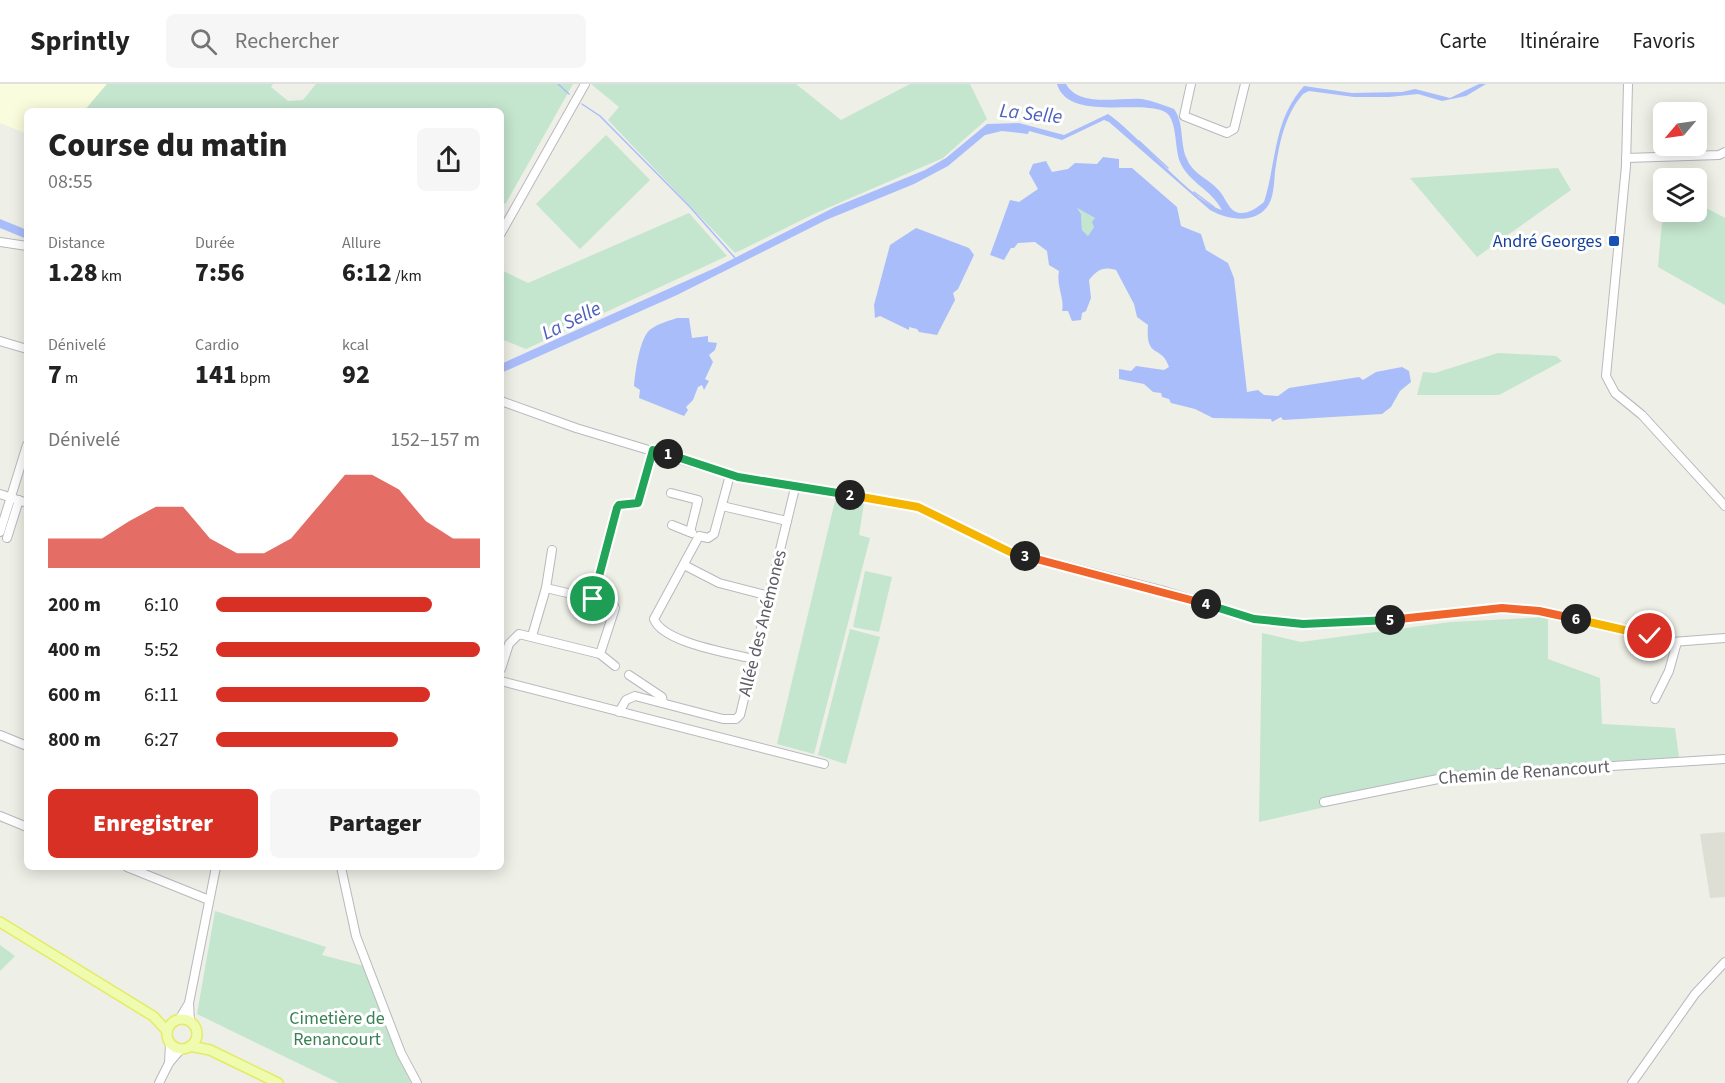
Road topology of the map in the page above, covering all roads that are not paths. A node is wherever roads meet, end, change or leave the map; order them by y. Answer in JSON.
{"nodes":[{"id":1,"x":585,"y":84,"type":"edge"},
{"id":2,"x":1191,"y":84,"type":"edge"},
{"id":3,"x":1245,"y":84,"type":"edge"},
{"id":4,"x":1628,"y":84,"type":"edge"},
{"id":5,"x":1725,"y":152,"type":"edge"},
{"id":6,"x":1626,"y":158,"type":"junction"},
{"id":7,"x":504,"y":228,"type":"edge"},
{"id":8,"x":0,"y":242,"type":"edge"},
{"id":9,"x":24,"y":246,"type":"edge"},
{"id":10,"x":0,"y":341,"type":"edge"},
{"id":11,"x":24,"y":348,"type":"edge"},
{"id":12,"x":504,"y":402,"type":"edge"},
{"id":13,"x":653,"y":450,"type":"junction"},
{"id":14,"x":24,"y":464,"type":"edge"},
{"id":15,"x":730,"y":475,"type":"junction"},
{"id":16,"x":795,"y":488,"type":"junction"},
{"id":17,"x":671,"y":493,"type":"dead end"},
{"id":18,"x":10,"y":499,"type":"edge"},
{"id":19,"x":722,"y":506,"type":"junction"},
{"id":20,"x":1725,"y":506,"type":"edge"},
{"id":21,"x":787,"y":521,"type":"junction"},
{"id":22,"x":672,"y":525,"type":"dead end"},
{"id":23,"x":690,"y":532,"type":"junction"},
{"id":24,"x":3,"y":535,"type":"edge"},
{"id":25,"x":699,"y":536,"type":"junction"},
{"id":26,"x":552,"y":550,"type":"dead end"},
{"id":27,"x":684,"y":565,"type":"junction"},
{"id":28,"x":546,"y":588,"type":"junction"},
{"id":29,"x":769,"y":596,"type":"junction"},
{"id":30,"x":593,"y":599,"type":"junction"},
{"id":31,"x":532,"y":636,"type":"junction"},
{"id":32,"x":1725,"y":638,"type":"edge"},
{"id":33,"x":1677,"y":642,"type":"junction"},
{"id":34,"x":600,"y":654,"type":"junction"},
{"id":35,"x":753,"y":659,"type":"junction"},
{"id":36,"x":504,"y":661,"type":"edge"},
{"id":37,"x":615,"y":666,"type":"dead end"},
{"id":38,"x":629,"y":675,"type":"dead end"},
{"id":39,"x":504,"y":682,"type":"edge"},
{"id":40,"x":1654,"y":699,"type":"dead end"},
{"id":41,"x":663,"y":703,"type":"junction"},
{"id":42,"x":619,"y":712,"type":"junction"},
{"id":43,"x":0,"y":735,"type":"edge"},
{"id":44,"x":24,"y":745,"type":"edge"},
{"id":45,"x":1725,"y":759,"type":"edge"},
{"id":46,"x":824,"y":764,"type":"dead end"},
{"id":47,"x":1324,"y":802,"type":"dead end"},
{"id":48,"x":0,"y":816,"type":"edge"},
{"id":49,"x":24,"y":826,"type":"edge"},
{"id":50,"x":134,"y":870,"type":"edge"},
{"id":51,"x":215,"y":870,"type":"edge"},
{"id":52,"x":342,"y":870,"type":"edge"},
{"id":53,"x":209,"y":900,"type":"junction"},
{"id":54,"x":0,"y":922,"type":"edge"},
{"id":55,"x":1725,"y":962,"type":"edge"},
{"id":56,"x":189,"y":1003,"type":"junction"},
{"id":57,"x":153,"y":1016,"type":"junction"},
{"id":58,"x":177,"y":1020,"type":"junction"},
{"id":59,"x":190,"y":1021,"type":"junction"},
{"id":60,"x":167,"y":1030,"type":"junction"},
{"id":61,"x":197,"y":1037,"type":"junction"},
{"id":62,"x":170,"y":1044,"type":"junction"},
{"id":63,"x":186,"y":1048,"type":"junction"},
{"id":64,"x":210,"y":1050,"type":"junction"},
{"id":65,"x":169,"y":1063,"type":"junction"},
{"id":66,"x":159,"y":1083,"type":"edge"},
{"id":67,"x":278,"y":1083,"type":"edge"},
{"id":68,"x":417,"y":1083,"type":"edge"},
{"id":69,"x":1632,"y":1083,"type":"edge"}],
"edges":[{"from":1,"to":7,"type":"street"},
{"from":2,"to":3,"type":"street"},
{"from":4,"to":6,"type":"street"},
{"from":5,"to":6,"type":"street"},
{"from":6,"to":20,"type":"street"},
{"from":8,"to":9,"type":"street"},
{"from":10,"to":11,"type":"street"},
{"from":12,"to":13,"type":"street"},
{"from":13,"to":15,"type":"street"},
{"from":13,"to":30,"type":"street"},
{"from":14,"to":18,"type":"street"},
{"from":15,"to":16,"type":"street"},
{"from":15,"to":19,"type":"street"},
{"from":16,"to":21,"type":"street","name":"Allée des Anémones"},
{"from":16,"to":33,"type":"street"},
{"from":17,"to":23,"type":"street"},
{"from":18,"to":24,"type":"street"},
{"from":19,"to":21,"type":"street"},
{"from":19,"to":25,"type":"street"},
{"from":21,"to":29,"type":"street","name":"Allée des Anémones"},
{"from":22,"to":23,"type":"street"},
{"from":23,"to":25,"type":"street"},
{"from":25,"to":27,"type":"street"},
{"from":26,"to":28,"type":"street"},
{"from":27,"to":29,"type":"street"},
{"from":27,"to":35,"type":"street"},
{"from":28,"to":30,"type":"street"},
{"from":28,"to":31,"type":"street"},
{"from":29,"to":35,"type":"street","name":"Allée des Anémones"},
{"from":30,"to":34,"type":"street"},
{"from":31,"to":34,"type":"street"},
{"from":31,"to":36,"type":"street"},
{"from":32,"to":33,"type":"street"},
{"from":33,"to":40,"type":"street"},
{"from":34,"to":37,"type":"street"},
{"from":35,"to":41,"type":"street","name":"Allée des Anémones"},
{"from":38,"to":41,"type":"street","name":"Allée des Anémones"},
{"from":39,"to":42,"type":"street"},
{"from":41,"to":42,"type":"street","name":"Allée des Anémones"},
{"from":42,"to":46,"type":"street"},
{"from":43,"to":44,"type":"street"},
{"from":45,"to":47,"type":"street","name":"Chemin de Renancourt"},
{"from":48,"to":49,"type":"street"},
{"from":50,"to":53,"type":"street"},
{"from":51,"to":53,"type":"street"},
{"from":52,"to":68,"type":"street"},
{"from":53,"to":56,"type":"street"},
{"from":54,"to":57,"type":"main road"},
{"from":55,"to":69,"type":"street"},
{"from":56,"to":58,"type":"street"},
{"from":56,"to":59,"type":"street"},
{"from":57,"to":58,"type":"main road"},
{"from":57,"to":60,"type":"main road"},
{"from":58,"to":59,"type":"main road"},
{"from":58,"to":60,"type":"main road"},
{"from":59,"to":61,"type":"main road"},
{"from":60,"to":62,"type":"main road"},
{"from":61,"to":63,"type":"main road"},
{"from":61,"to":64,"type":"main road"},
{"from":62,"to":63,"type":"main road"},
{"from":62,"to":65,"type":"street"},
{"from":63,"to":64,"type":"main road"},
{"from":63,"to":65,"type":"street"},
{"from":64,"to":67,"type":"main road"},
{"from":65,"to":66,"type":"street"}]}
